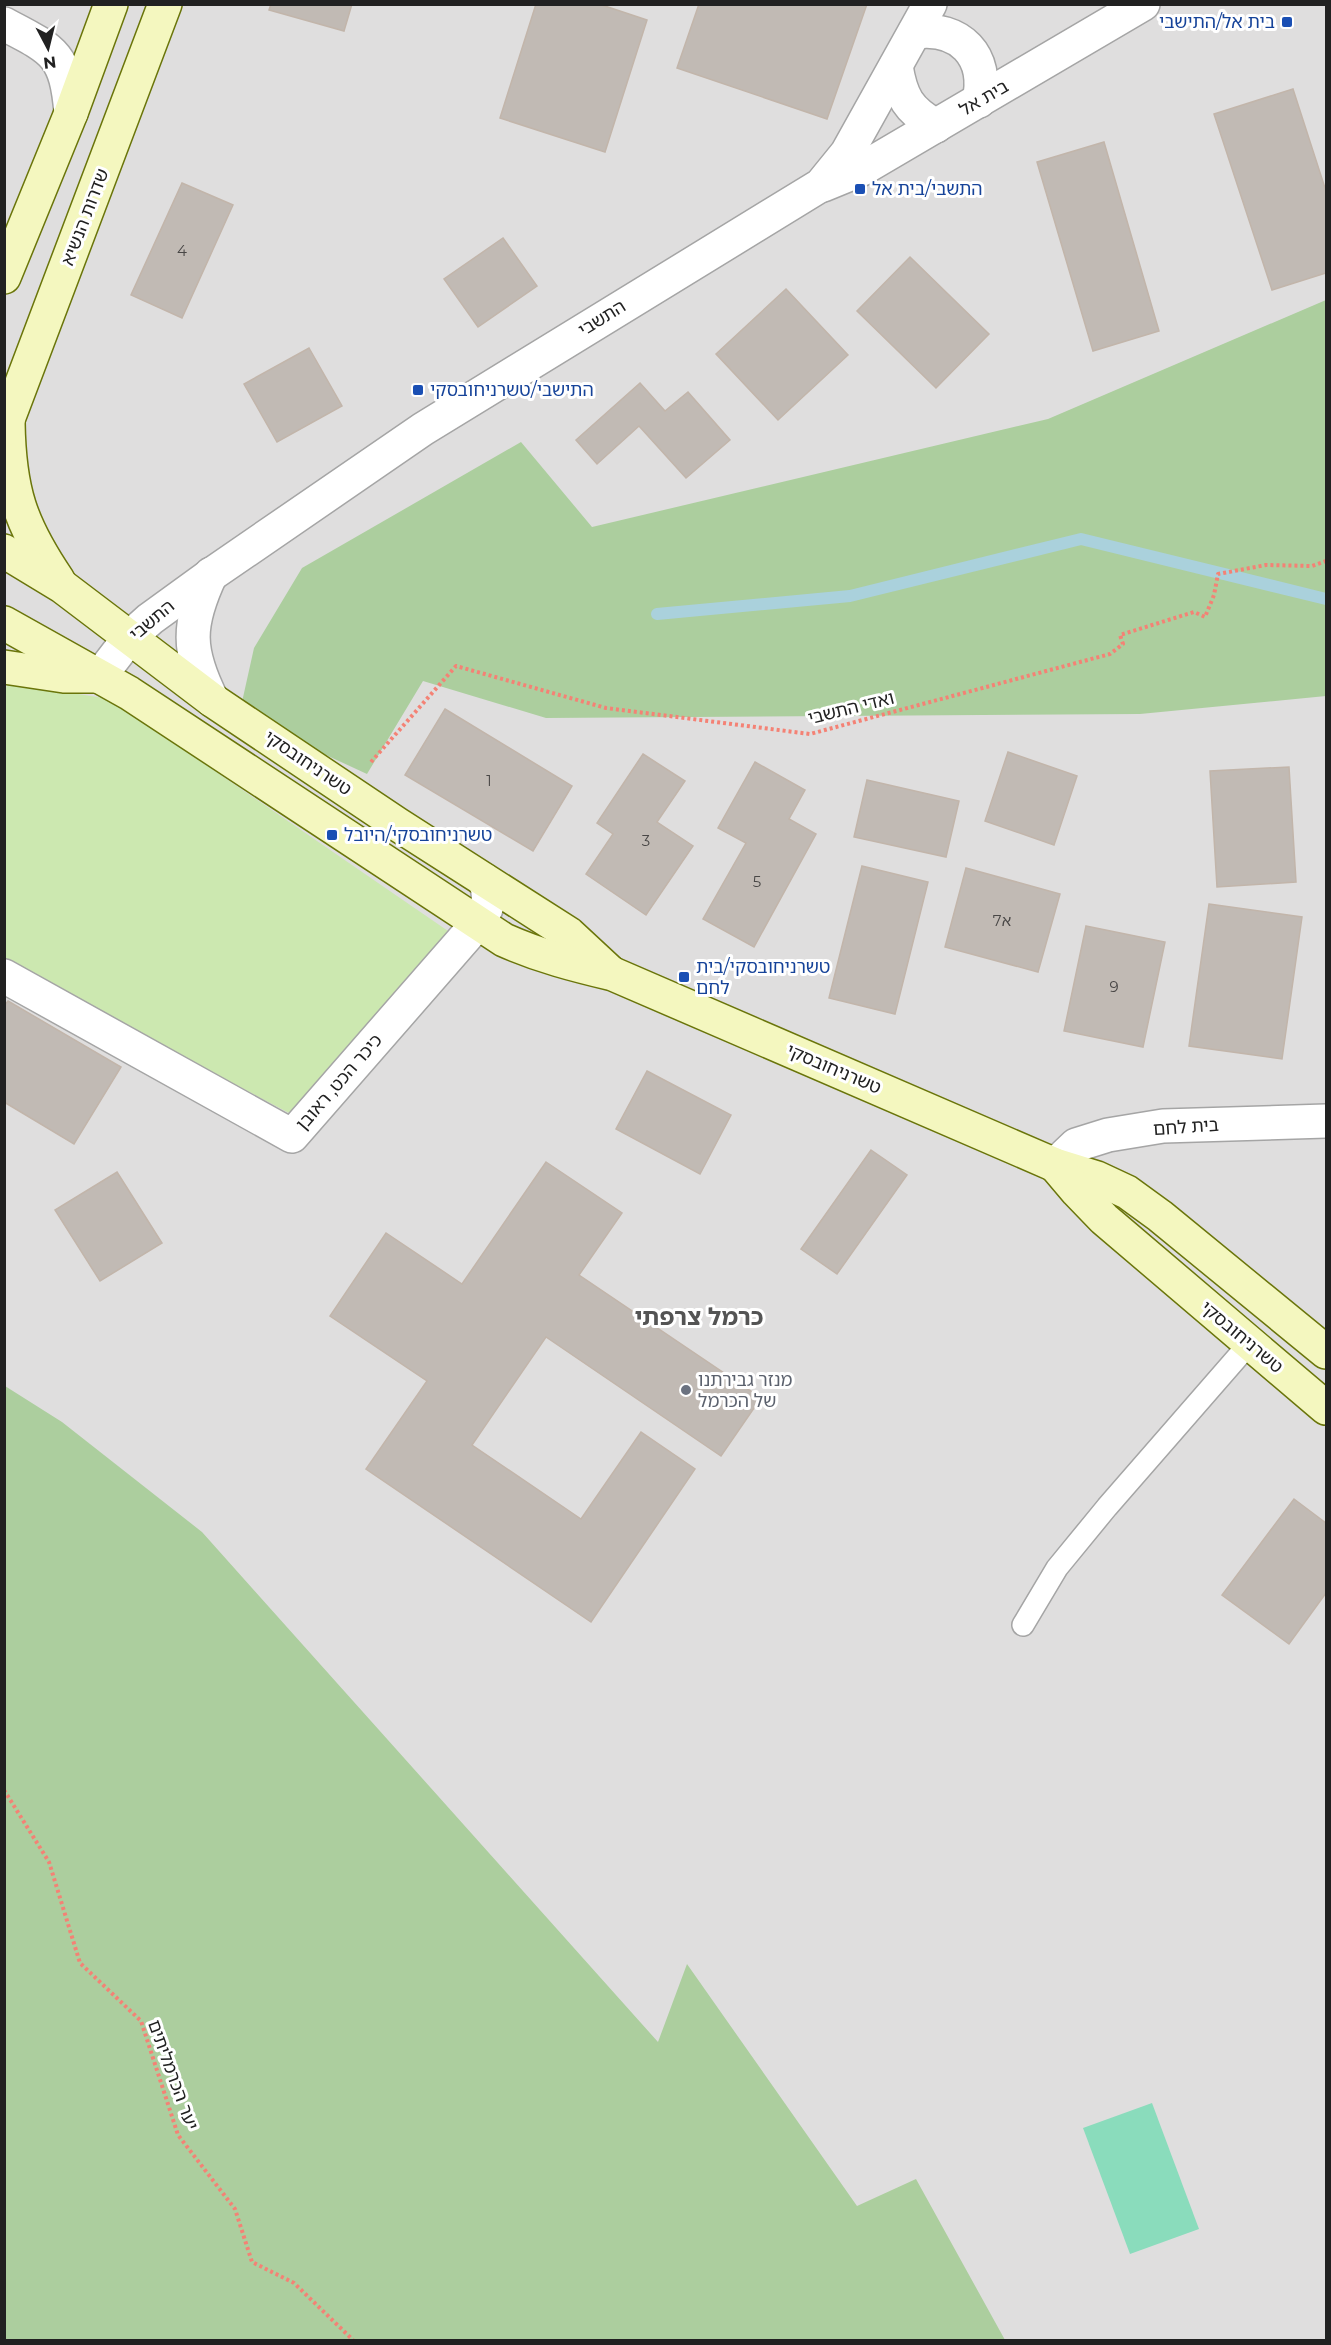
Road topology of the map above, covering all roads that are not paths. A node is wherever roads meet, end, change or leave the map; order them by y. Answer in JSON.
{"nodes":[{"id":1,"x":165,"y":4,"type":"edge"},
{"id":2,"x":1143,"y":4,"type":"edge"},
{"id":3,"x":108,"y":14,"type":"edge"},
{"id":4,"x":922,"y":18,"type":"edge"},
{"id":5,"x":4,"y":24,"type":"edge"},
{"id":6,"x":44,"y":45,"type":"junction"},
{"id":7,"x":896,"y":66,"type":"junction"},
{"id":8,"x":979,"y":101,"type":"junction"},
{"id":9,"x":71,"y":113,"type":"junction"},
{"id":10,"x":936,"y":126,"type":"junction"},
{"id":11,"x":821,"y":185,"type":"junction"},
{"id":12,"x":4,"y":277,"type":"edge"},
{"id":13,"x":6,"y":426,"type":"edge"},
{"id":14,"x":4,"y":551,"type":"edge"},
{"id":15,"x":212,"y":574,"type":"junction"},
{"id":16,"x":63,"y":587,"type":"junction"},
{"id":17,"x":4,"y":623,"type":"edge"},
{"id":18,"x":130,"y":637,"type":"junction"},
{"id":19,"x":4,"y":667,"type":"edge"},
{"id":20,"x":100,"y":676,"type":"junction"},
{"id":21,"x":212,"y":700,"type":"junction"},
{"id":22,"x":484,"y":880,"type":"junction"},
{"id":23,"x":477,"y":924,"type":"junction"},
{"id":24,"x":612,"y":974,"type":"junction"},
{"id":25,"x":4,"y":976,"type":"edge"},
{"id":26,"x":1326,"y":1120,"type":"edge"},
{"id":27,"x":1055,"y":1165,"type":"junction"},
{"id":28,"x":1249,"y":1344,"type":"junction"},
{"id":29,"x":1326,"y":1352,"type":"edge"},
{"id":30,"x":1326,"y":1408,"type":"edge"},
{"id":31,"x":1023,"y":1626,"type":"dead end"}],
"edges":[{"from":1,"to":13,"type":"street","name":"שדרות הנשיא"},
{"from":2,"to":8,"type":"street","name":"בית אל"},
{"from":3,"to":6,"type":"street"},
{"from":3,"to":9,"type":"street"},
{"from":4,"to":7,"type":"street","name":"התשבי"},
{"from":4,"to":8,"type":"street"},
{"from":5,"to":6,"type":"street"},
{"from":6,"to":9,"type":"street"},
{"from":7,"to":10,"type":"street"},
{"from":7,"to":11,"type":"street","name":"התשבי"},
{"from":8,"to":10,"type":"street","name":"בית אל"},
{"from":9,"to":12,"type":"street"},
{"from":10,"to":11,"type":"street","name":"בית אל"},
{"from":11,"to":15,"type":"street","name":"התשבי"},
{"from":13,"to":16,"type":"street"},
{"from":14,"to":16,"type":"street","name":"טשרניחובסקי"},
{"from":15,"to":18,"type":"street","name":"התשבי"},
{"from":15,"to":21,"type":"street","name":"התשבי"},
{"from":16,"to":18,"type":"street","name":"טשרניחובסקי"},
{"from":17,"to":20,"type":"street","name":"טשרניחובסקי"},
{"from":18,"to":20,"type":"street","name":"התשבי"},
{"from":18,"to":21,"type":"street","name":"טשרניחובסקי"},
{"from":19,"to":20,"type":"street"},
{"from":20,"to":23,"type":"street","name":"טשרניחובסקי"},
{"from":21,"to":22,"type":"street","name":"טשרניחובסקי"},
{"from":22,"to":23,"type":"street","name":"כיכר הכט, ראובן"},
{"from":22,"to":24,"type":"street","name":"טשרניחובסקי"},
{"from":23,"to":24,"type":"street","name":"טשרניחובסקי"},
{"from":23,"to":25,"type":"street","name":"כיכר הכט, ראובן"},
{"from":24,"to":27,"type":"street","name":"טשרניחובסקי"},
{"from":26,"to":27,"type":"street","name":"בית לחם"},
{"from":27,"to":28,"type":"street","name":"טשרניחובסקי"},
{"from":27,"to":29,"type":"street","name":"טשרניחובסקי"},
{"from":28,"to":30,"type":"street","name":"טשרניחובסקי"},
{"from":28,"to":31,"type":"lane"}]}
